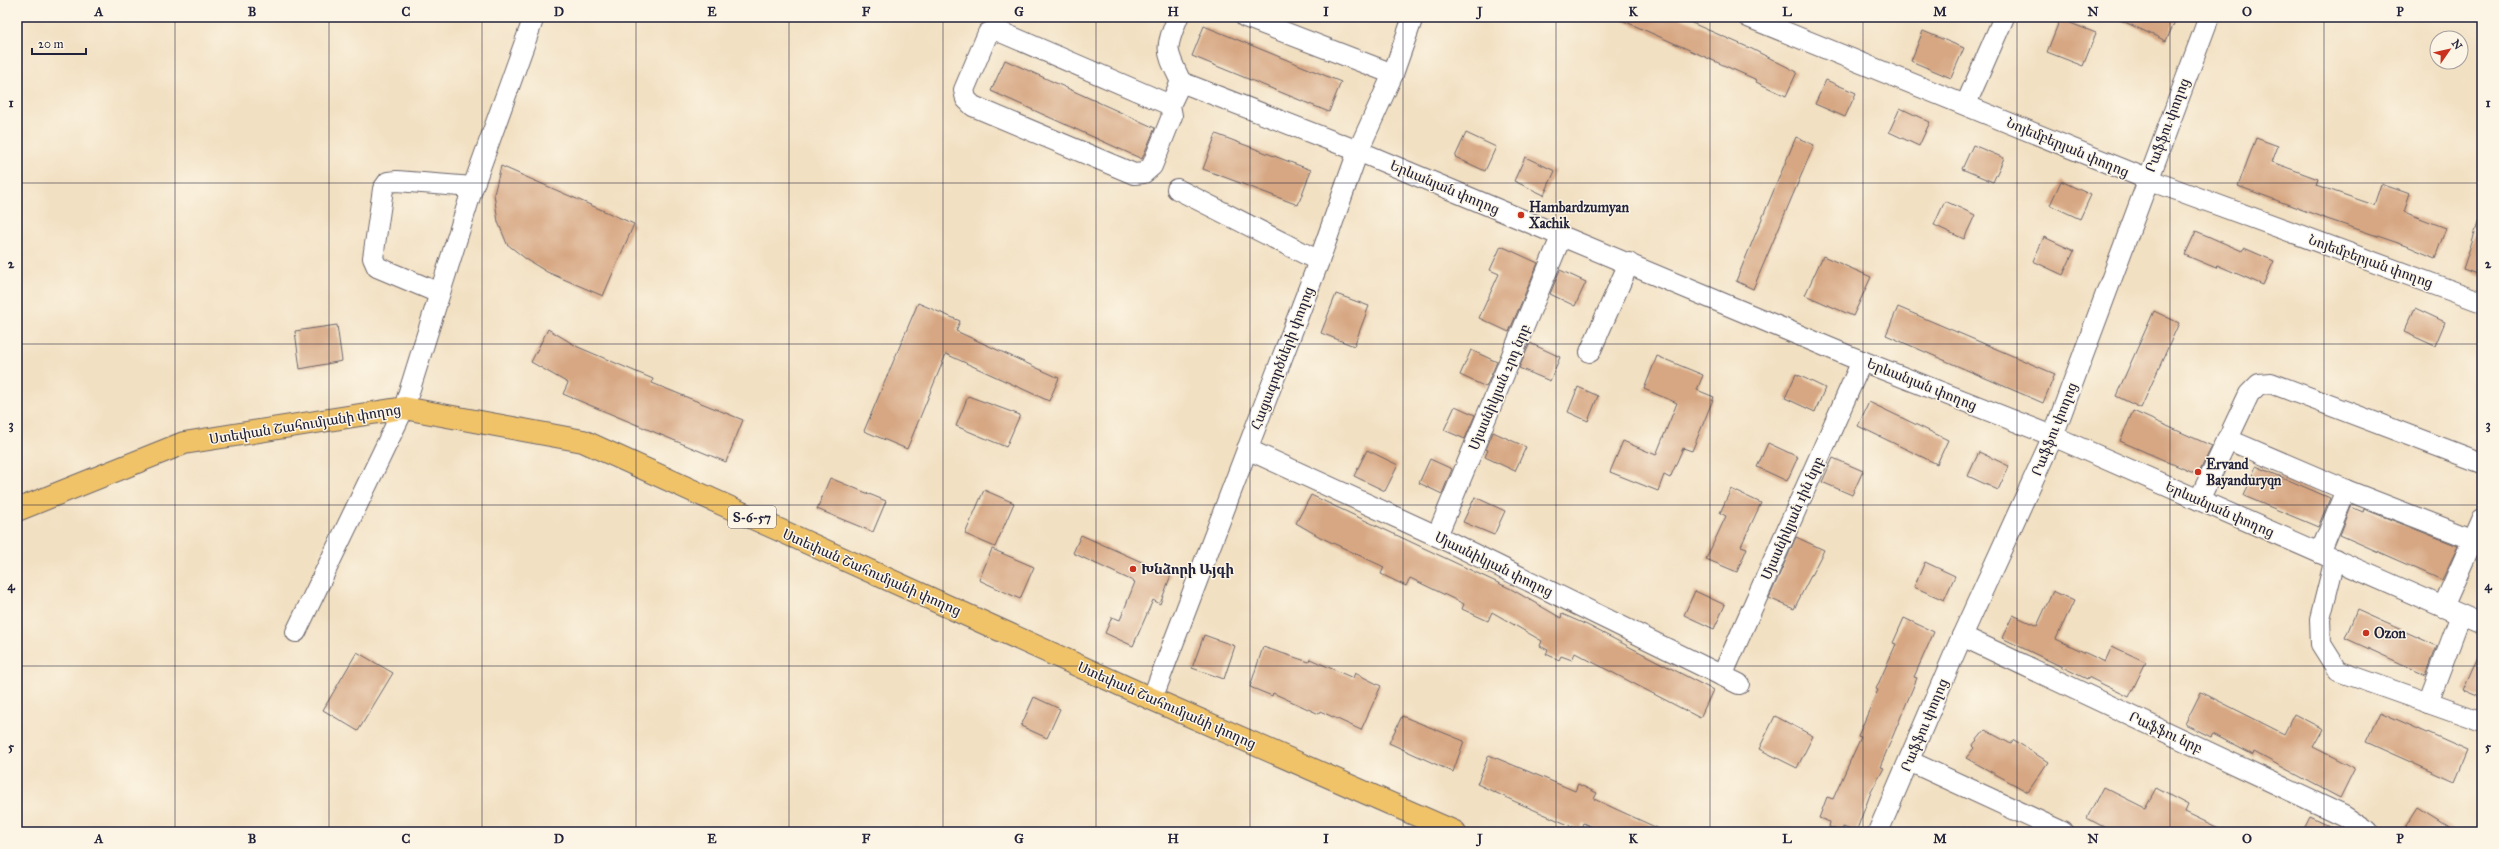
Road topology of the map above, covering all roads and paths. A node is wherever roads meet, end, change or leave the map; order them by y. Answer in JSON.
{"nodes":[{"id":1,"x":534,"y":17,"type":"edge"},
{"id":2,"x":1178,"y":17,"type":"edge"},
{"id":3,"x":1244,"y":17,"type":"edge"},
{"id":4,"x":1413,"y":17,"type":"edge"},
{"id":5,"x":1748,"y":17,"type":"edge"},
{"id":6,"x":2004,"y":17,"type":"edge"},
{"id":7,"x":2209,"y":17,"type":"edge"},
{"id":8,"x":1393,"y":74,"type":"junction"},
{"id":9,"x":1181,"y":82,"type":"junction"},
{"id":10,"x":1966,"y":104,"type":"junction"},
{"id":11,"x":1170,"y":105,"type":"junction"},
{"id":12,"x":1358,"y":151,"type":"junction"},
{"id":13,"x":2147,"y":179,"type":"junction"},
{"id":14,"x":473,"y":187,"type":"junction"},
{"id":15,"x":1177,"y":189,"type":"dead end"},
{"id":16,"x":1561,"y":237,"type":"junction"},
{"id":17,"x":1319,"y":261,"type":"junction"},
{"id":18,"x":1629,"y":262,"type":"junction"},
{"id":19,"x":439,"y":293,"type":"junction"},
{"id":20,"x":2482,"y":302,"type":"edge"},
{"id":21,"x":1590,"y":352,"type":"dead end"},
{"id":22,"x":1862,"y":361,"type":"junction"},
{"id":23,"x":404,"y":408,"type":"junction"},
{"id":24,"x":2053,"y":436,"type":"junction"},
{"id":25,"x":2228,"y":439,"type":"junction"},
{"id":26,"x":1247,"y":449,"type":"junction"},
{"id":27,"x":2482,"y":464,"type":"edge"},
{"id":28,"x":2346,"y":490,"type":"junction"},
{"id":29,"x":2199,"y":500,"type":"junction"},
{"id":30,"x":17,"y":510,"type":"edge"},
{"id":31,"x":2482,"y":518,"type":"edge"},
{"id":32,"x":1437,"y":536,"type":"junction"},
{"id":33,"x":2477,"y":542,"type":"edge"},
{"id":34,"x":2327,"y":556,"type":"junction"},
{"id":35,"x":2443,"y":607,"type":"junction"},
{"id":36,"x":2461,"y":615,"type":"junction"},
{"id":37,"x":2482,"y":624,"type":"edge"},
{"id":38,"x":296,"y":632,"type":"dead end"},
{"id":39,"x":1962,"y":636,"type":"junction"},
{"id":40,"x":1731,"y":680,"type":"joint"},
{"id":41,"x":1152,"y":699,"type":"junction"},
{"id":42,"x":2428,"y":703,"type":"junction"},
{"id":43,"x":2482,"y":722,"type":"edge"},
{"id":44,"x":1909,"y":761,"type":"junction"},
{"id":45,"x":1455,"y":832,"type":"edge"},
{"id":46,"x":1878,"y":832,"type":"edge"},
{"id":47,"x":2063,"y":832,"type":"edge"},
{"id":48,"x":2368,"y":832,"type":"edge"}],
"edges":[{"from":1,"to":14,"type":"street"},
{"from":2,"to":9,"type":"street"},
{"from":3,"to":8,"type":"street"},
{"from":4,"to":8,"type":"street","name":"Հացագործների փողոց"},
{"from":5,"to":10,"type":"street","name":"Նոյեմբերյան փողոց"},
{"from":6,"to":10,"type":"street"},
{"from":7,"to":13,"type":"street","name":"Րաֆֆու փողոց"},
{"from":8,"to":12,"type":"street","name":"Հացագործների փողոց"},
{"from":9,"to":11,"type":"street"},
{"from":9,"to":12,"type":"street","name":"Երևանյան փողոց"},
{"from":10,"to":13,"type":"street","name":"Նոյեմբերյան փողոց"},
{"from":11,"to":11,"type":"street"},
{"from":12,"to":16,"type":"street","name":"Երևանյան փողոց"},
{"from":12,"to":17,"type":"street","name":"Հացագործների փողոց"},
{"from":13,"to":20,"type":"street","name":"Նոյեմբերյան փողոց"},
{"from":13,"to":24,"type":"street","name":"Րաֆֆու փողոց"},
{"from":14,"to":19,"type":"street"},
{"from":14,"to":19,"type":"street"},
{"from":15,"to":17,"type":"street"},
{"from":16,"to":18,"type":"street","name":"Երևանյան փողոց"},
{"from":16,"to":32,"type":"street","name":"Մյասնիկյան 2րդ նրբ"},
{"from":17,"to":26,"type":"street","name":"Հացագործների փողոց"},
{"from":18,"to":21,"type":"street"},
{"from":18,"to":22,"type":"street","name":"Երևանյան փողոց"},
{"from":19,"to":23,"type":"street"},
{"from":22,"to":24,"type":"street","name":"Երևանյան փողոց"},
{"from":22,"to":40,"type":"street","name":"Մյասնիկյան 1ին նրբ"},
{"from":23,"to":30,"type":"main road","name":"Ստեփան Շահումյանի փողոց","number":"Տ-6-57"},
{"from":23,"to":38,"type":"street"},
{"from":23,"to":41,"type":"main road","name":"Ստեփան Շահումյանի փողոց","number":"Տ-6-57"},
{"from":24,"to":29,"type":"street","name":"Երևանյան փողոց"},
{"from":24,"to":39,"type":"street","name":"Րաֆֆու փողոց"},
{"from":25,"to":27,"type":"street"},
{"from":25,"to":28,"type":"street"},
{"from":25,"to":29,"type":"street"},
{"from":26,"to":32,"type":"street","name":"Մյասնիկյան փողոց"},
{"from":26,"to":41,"type":"street","name":"Հացագործների փողոց"},
{"from":28,"to":33,"type":"street"},
{"from":28,"to":34,"type":"street"},
{"from":29,"to":34,"type":"street","name":"Երևանյան փողոց"},
{"from":31,"to":33,"type":"street"},
{"from":32,"to":40,"type":"street","name":"Մյասնիկյան փողոց"},
{"from":33,"to":35,"type":"street"},
{"from":34,"to":35,"type":"street","name":"Երևանյան փողոց"},
{"from":34,"to":42,"type":"street"},
{"from":35,"to":36,"type":"street","name":"Երևանյան փողոց"},
{"from":36,"to":37,"type":"street","name":"Երևանյան փողոց"},
{"from":36,"to":42,"type":"street"},
{"from":39,"to":44,"type":"street","name":"Րաֆֆու փողոց"},
{"from":39,"to":48,"type":"street","name":"Րաֆֆու նրբ"},
{"from":41,"to":45,"type":"main road","name":"Ստեփան Շահումյանի փողոց","number":"Տ-6-57"},
{"from":42,"to":43,"type":"street"},
{"from":44,"to":46,"type":"street","name":"Րաֆֆու փողոց"},
{"from":44,"to":47,"type":"street"}]}
